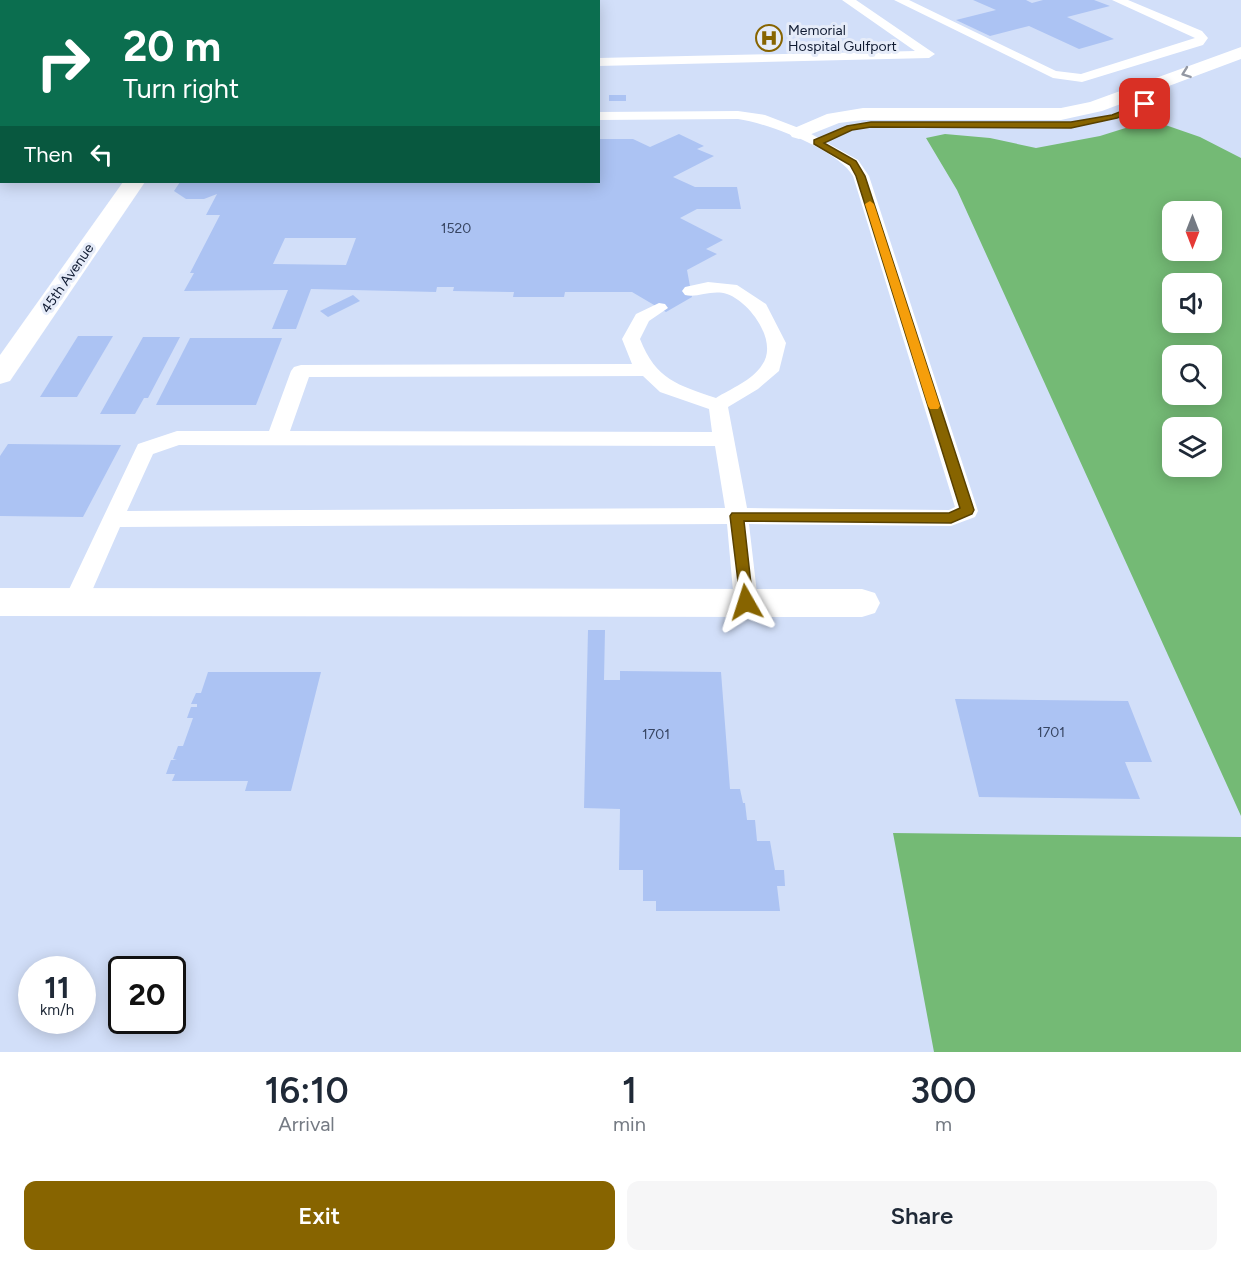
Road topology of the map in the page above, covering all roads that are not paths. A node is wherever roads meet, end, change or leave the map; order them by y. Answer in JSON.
{"nodes":[{"id":1,"x":848,"y":0,"type":"edge"},
{"id":2,"x":900,"y":0,"type":"edge"},
{"id":3,"x":1118,"y":0,"type":"edge"},
{"id":4,"x":1241,"y":53,"type":"edge"},
{"id":5,"x":600,"y":63,"type":"edge"},
{"id":6,"x":1241,"y":68,"type":"edge"},
{"id":7,"x":1140,"y":90,"type":"junction"},
{"id":8,"x":1160,"y":98,"type":"junction"},
{"id":9,"x":600,"y":116,"type":"edge"},
{"id":10,"x":799,"y":133,"type":"junction"},
{"id":11,"x":817,"y":142,"type":"junction"},
{"id":12,"x":133,"y":183,"type":"edge"},
{"id":13,"x":691,"y":291,"type":"dead end"},
{"id":14,"x":659,"y":308,"type":"dead end"},
{"id":15,"x":648,"y":370,"type":"junction"},
{"id":16,"x":0,"y":375,"type":"edge"},
{"id":17,"x":718,"y":405,"type":"junction"},
{"id":18,"x":277,"y":438,"type":"junction"},
{"id":19,"x":724,"y":439,"type":"junction"},
{"id":20,"x":737,"y":516,"type":"junction"},
{"id":21,"x":112,"y":519,"type":"junction"},
{"id":22,"x":0,"y":602,"type":"edge"},
{"id":23,"x":75,"y":602,"type":"junction"},
{"id":24,"x":746,"y":602,"type":"junction"},
{"id":25,"x":862,"y":603,"type":"dead end"}],
"edges":[{"from":1,"to":5,"type":"lane"},
{"from":2,"to":3,"type":"lane"},
{"from":4,"to":7,"type":"street","one_way":true},
{"from":6,"to":8,"type":"street"},
{"from":7,"to":8,"type":"street"},
{"from":7,"to":10,"type":"street"},
{"from":8,"to":11,"type":"street"},
{"from":9,"to":10,"type":"lane"},
{"from":10,"to":11,"type":"lane"},
{"from":11,"to":20,"type":"lane"},
{"from":12,"to":16,"type":"street","name":"45th Avenue"},
{"from":13,"to":17,"type":"lane"},
{"from":14,"to":15,"type":"lane"},
{"from":15,"to":17,"type":"lane"},
{"from":15,"to":18,"type":"lane"},
{"from":17,"to":19,"type":"lane"},
{"from":18,"to":19,"type":"lane"},
{"from":18,"to":21,"type":"lane"},
{"from":19,"to":20,"type":"lane"},
{"from":20,"to":21,"type":"lane"},
{"from":20,"to":24,"type":"lane"},
{"from":21,"to":23,"type":"lane"},
{"from":22,"to":23,"type":"street"},
{"from":23,"to":24,"type":"street"},
{"from":24,"to":25,"type":"street"}]}
